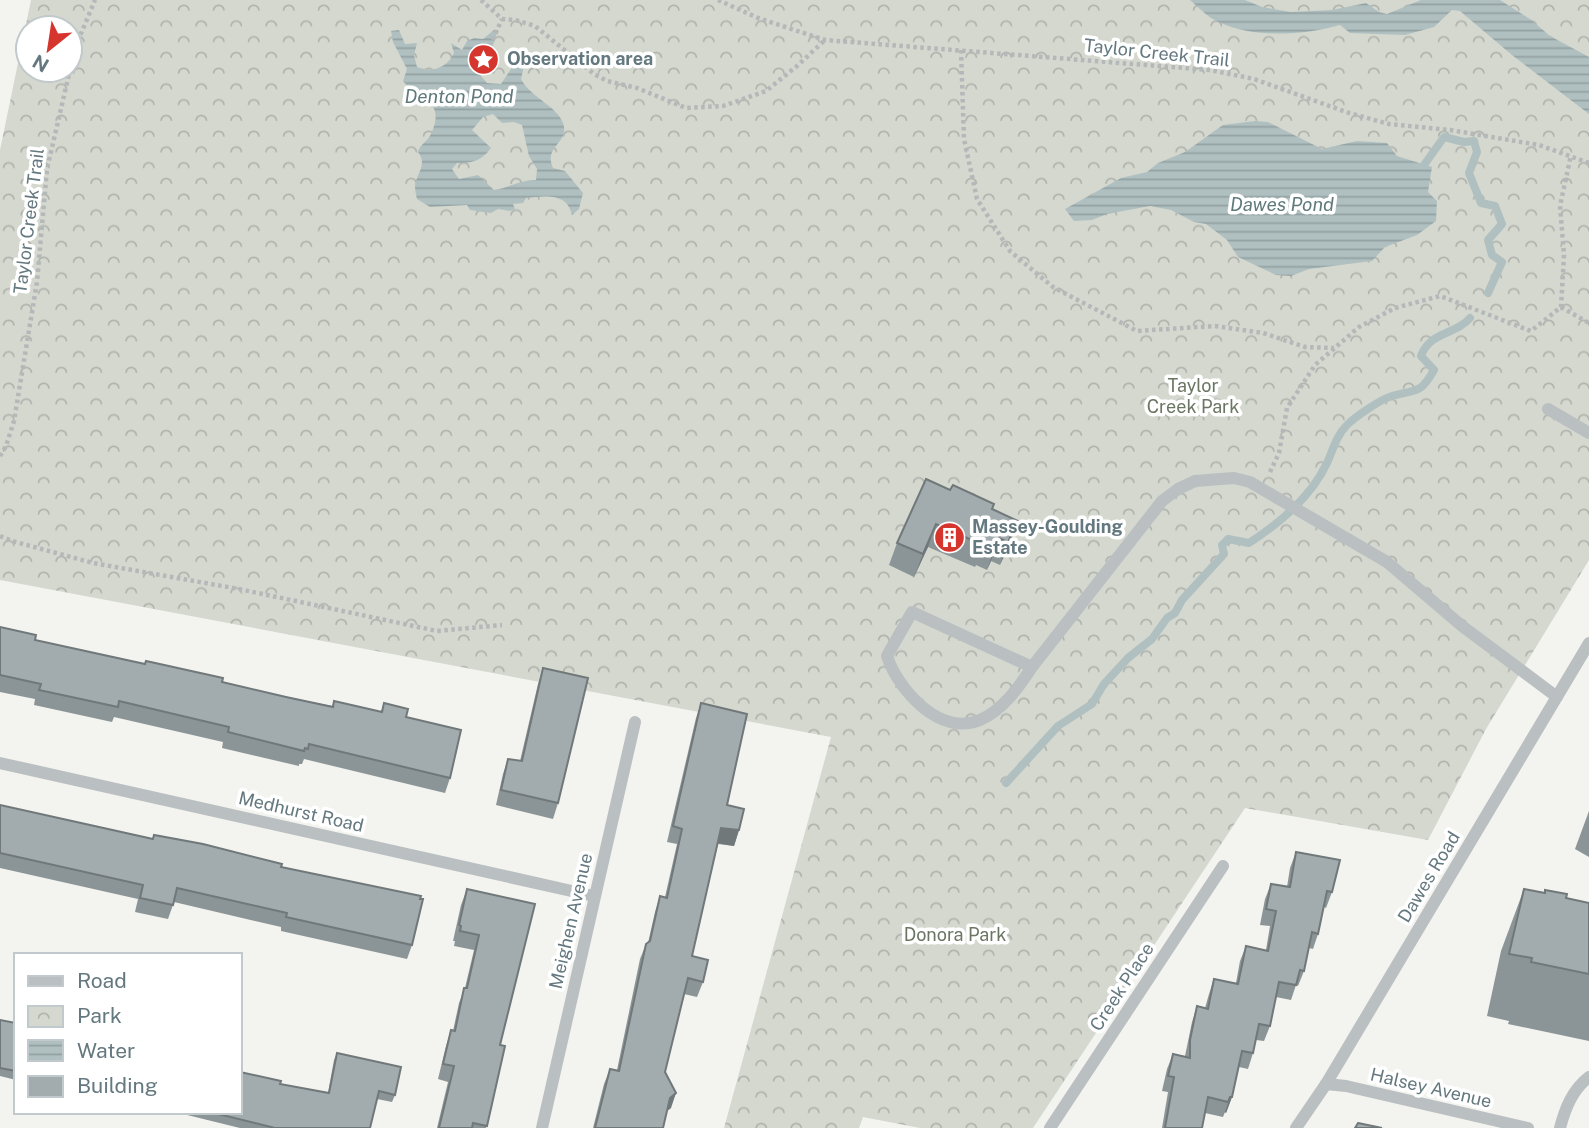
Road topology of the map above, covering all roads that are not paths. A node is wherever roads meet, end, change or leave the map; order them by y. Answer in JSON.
{"nodes":[{"id":1,"x":1548,"y":409,"type":"dead end"},
{"id":2,"x":1589,"y":433,"type":"edge"},
{"id":3,"x":1589,"y":643,"type":"edge"},
{"id":4,"x":1032,"y":667,"type":"junction"},
{"id":5,"x":1557,"y":697,"type":"junction"},
{"id":6,"x":635,"y":722,"type":"dead end"},
{"id":7,"x":0,"y":763,"type":"edge"},
{"id":8,"x":1223,"y":866,"type":"dead end"},
{"id":9,"x":594,"y":896,"type":"junction"},
{"id":10,"x":1589,"y":1077,"type":"edge"},
{"id":11,"x":1326,"y":1084,"type":"junction"},
{"id":12,"x":542,"y":1128,"type":"edge"},
{"id":13,"x":1049,"y":1128,"type":"edge"},
{"id":14,"x":1296,"y":1128,"type":"edge"},
{"id":15,"x":1528,"y":1128,"type":"edge"},
{"id":16,"x":1560,"y":1128,"type":"edge"}],
"edges":[{"from":1,"to":2,"type":"street"},
{"from":3,"to":5,"type":"street","name":"Dawes Road"},
{"from":4,"to":4,"type":"street"},
{"from":4,"to":5,"type":"street"},
{"from":5,"to":11,"type":"street","name":"Dawes Road"},
{"from":6,"to":9,"type":"street","name":"Meighen Avenue"},
{"from":7,"to":9,"type":"street","name":"Medhurst Road"},
{"from":8,"to":13,"type":"street","name":"Creek Place"},
{"from":9,"to":12,"type":"street","name":"Meighen Avenue"},
{"from":10,"to":16,"type":"street"},
{"from":11,"to":14,"type":"street","name":"Dawes Road"},
{"from":11,"to":15,"type":"street","name":"Halsey Avenue"}]}
